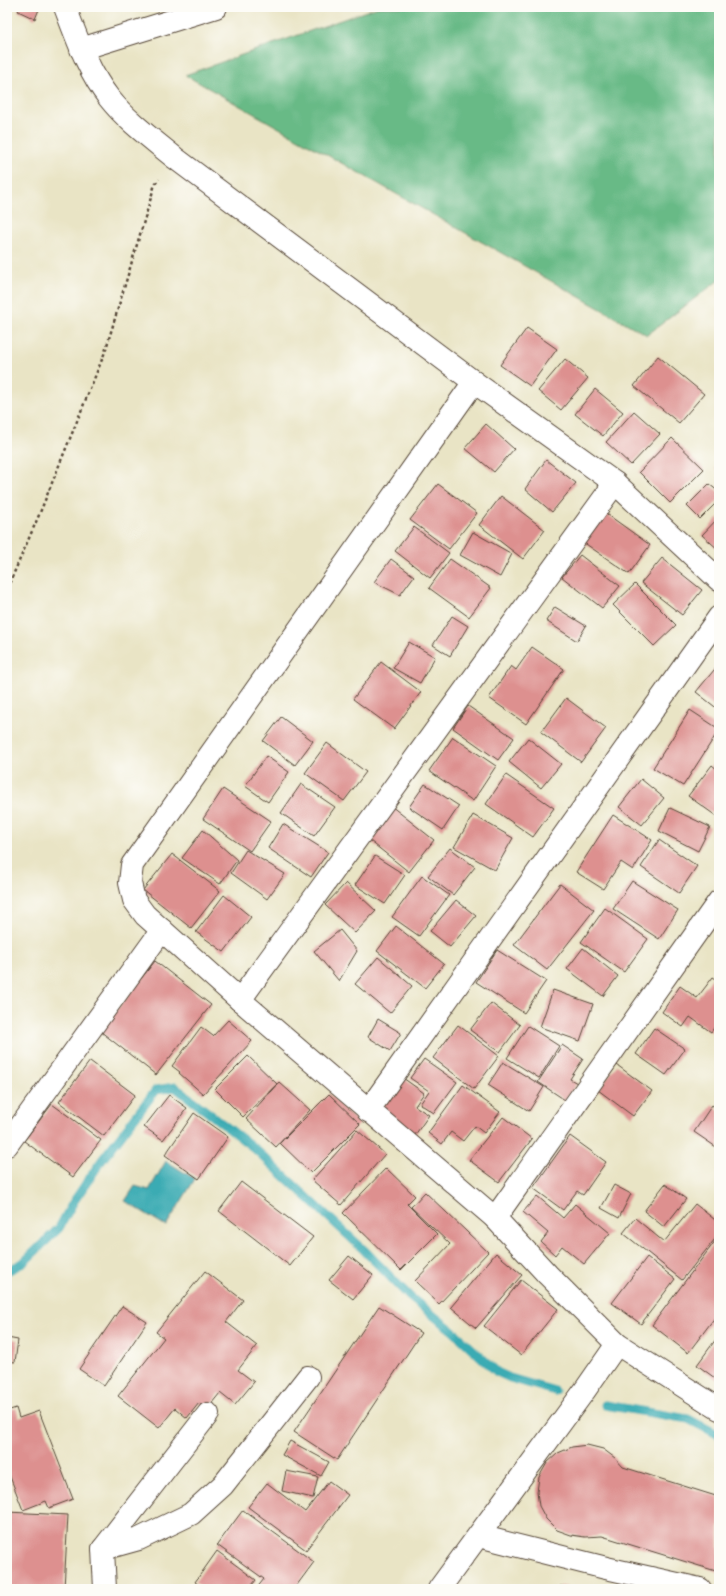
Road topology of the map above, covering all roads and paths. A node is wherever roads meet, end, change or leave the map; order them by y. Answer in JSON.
{"nodes":[{"id":1,"x":65,"y":7,"type":"edge"},
{"id":2,"x":216,"y":7,"type":"edge"},
{"id":3,"x":80,"y":49,"type":"junction"},
{"id":4,"x":175,"y":158,"type":"junction"},
{"id":5,"x":474,"y":382,"type":"junction"},
{"id":6,"x":615,"y":483,"type":"junction"},
{"id":7,"x":719,"y":580,"type":"edge"},
{"id":8,"x":7,"y":589,"type":"edge"},
{"id":9,"x":719,"y":617,"type":"edge"},
{"id":10,"x":719,"y":902,"type":"edge"},
{"id":11,"x":162,"y":930,"type":"junction"},
{"id":12,"x":240,"y":1000,"type":"junction"},
{"id":13,"x":368,"y":1111,"type":"junction"},
{"id":14,"x":7,"y":1145,"type":"edge"},
{"id":15,"x":494,"y":1218,"type":"junction"},
{"id":16,"x":616,"y":1344,"type":"junction"},
{"id":17,"x":308,"y":1377,"type":"dead end"},
{"id":18,"x":719,"y":1409,"type":"edge"},
{"id":19,"x":208,"y":1414,"type":"dead end"},
{"id":20,"x":479,"y":1536,"type":"junction"},
{"id":21,"x":103,"y":1549,"type":"junction"},
{"id":22,"x":105,"y":1589,"type":"edge"},
{"id":23,"x":440,"y":1589,"type":"edge"},
{"id":24,"x":700,"y":1589,"type":"edge"}],
"edges":[{"from":1,"to":3,"type":"street"},
{"from":2,"to":3,"type":"street"},
{"from":3,"to":4,"type":"street"},
{"from":4,"to":5,"type":"street"},
{"from":4,"to":8,"type":"path"},
{"from":5,"to":6,"type":"street"},
{"from":5,"to":11,"type":"street"},
{"from":6,"to":7,"type":"street"},
{"from":6,"to":12,"type":"street"},
{"from":9,"to":13,"type":"street"},
{"from":10,"to":15,"type":"street"},
{"from":11,"to":12,"type":"street"},
{"from":11,"to":14,"type":"street"},
{"from":12,"to":13,"type":"street"},
{"from":13,"to":15,"type":"street"},
{"from":15,"to":16,"type":"street"},
{"from":16,"to":18,"type":"street"},
{"from":16,"to":20,"type":"street"},
{"from":17,"to":21,"type":"street"},
{"from":19,"to":21,"type":"street"},
{"from":20,"to":23,"type":"street"},
{"from":20,"to":24,"type":"street"},
{"from":21,"to":22,"type":"street"}]}
